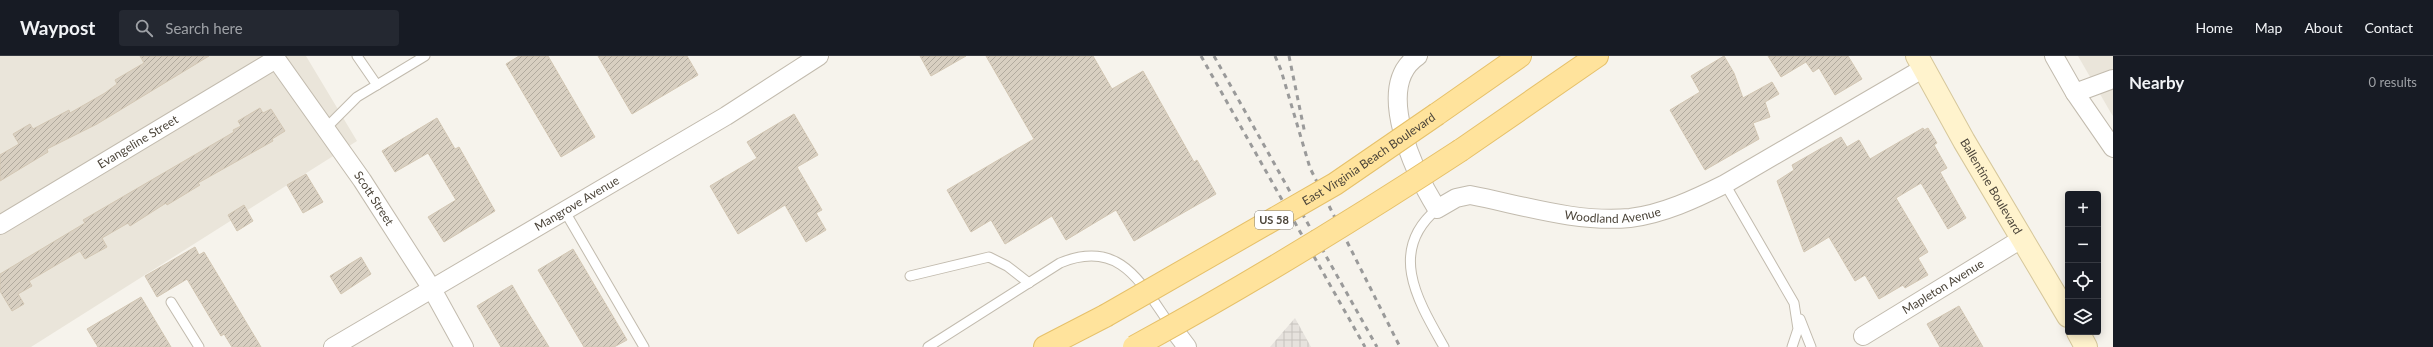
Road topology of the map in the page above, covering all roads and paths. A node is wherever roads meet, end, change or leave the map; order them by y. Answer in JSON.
{"nodes":[{"id":1,"x":357,"y":56,"type":"edge"},
{"id":2,"x":424,"y":56,"type":"edge"},
{"id":3,"x":819,"y":56,"type":"edge"},
{"id":4,"x":1418,"y":56,"type":"edge"},
{"id":5,"x":1520,"y":56,"type":"edge"},
{"id":6,"x":1597,"y":56,"type":"edge"},
{"id":7,"x":2054,"y":56,"type":"edge"},
{"id":8,"x":275,"y":58,"type":"edge"},
{"id":9,"x":1921,"y":62,"type":"edge"},
{"id":10,"x":2113,"y":78,"type":"edge"},
{"id":11,"x":377,"y":85,"type":"junction"},
{"id":12,"x":2075,"y":93,"type":"junction"},
{"id":13,"x":326,"y":128,"type":"junction"},
{"id":14,"x":2113,"y":148,"type":"edge"},
{"id":15,"x":1725,"y":184,"type":"junction"},
{"id":16,"x":1436,"y":209,"type":"junction"},
{"id":17,"x":564,"y":210,"type":"junction"},
{"id":18,"x":0,"y":225,"type":"edge"},
{"id":19,"x":2023,"y":238,"type":"junction"},
{"id":20,"x":910,"y":276,"type":"dead end"},
{"id":21,"x":1029,"y":283,"type":"junction"},
{"id":22,"x":432,"y":289,"type":"junction"},
{"id":23,"x":172,"y":302,"type":"dead end"},
{"id":24,"x":1796,"y":309,"type":"junction"},
{"id":25,"x":2065,"y":311,"type":"edge"},
{"id":26,"x":1172,"y":327,"type":"joint"},
{"id":27,"x":2080,"y":335,"type":"edge"},
{"id":28,"x":1863,"y":336,"type":"dead end"},
{"id":29,"x":199,"y":347,"type":"edge"},
{"id":30,"x":332,"y":347,"type":"edge"},
{"id":31,"x":464,"y":347,"type":"edge"},
{"id":32,"x":644,"y":347,"type":"edge"},
{"id":33,"x":928,"y":347,"type":"edge"},
{"id":34,"x":1045,"y":347,"type":"edge"},
{"id":35,"x":1134,"y":347,"type":"edge"},
{"id":36,"x":1187,"y":347,"type":"edge"},
{"id":37,"x":1444,"y":347,"type":"edge"},
{"id":38,"x":1792,"y":347,"type":"edge"},
{"id":39,"x":1811,"y":347,"type":"edge"},
{"id":40,"x":2086,"y":347,"type":"edge"}],
"edges":[{"from":1,"to":11,"type":"lane"},
{"from":2,"to":11,"type":"lane"},
{"from":3,"to":17,"type":"street","name":"Mangrove Avenue"},
{"from":4,"to":16,"type":"street"},
{"from":5,"to":34,"type":"main road","name":"East Virginia Beach Boulevard","number":"US 58","bridge":true},
{"from":6,"to":35,"type":"main road","bridge":true},
{"from":7,"to":12,"type":"street"},
{"from":8,"to":13,"type":"street","name":"Scott Street"},
{"from":8,"to":18,"type":"street","name":"Evangeline Street"},
{"from":9,"to":15,"type":"street","name":"Woodland Avenue"},
{"from":9,"to":19,"type":"main road","name":"Ballentine Boulevard"},
{"from":10,"to":12,"type":"street"},
{"from":11,"to":13,"type":"lane"},
{"from":12,"to":14,"type":"street"},
{"from":13,"to":22,"type":"street","name":"Scott Street"},
{"from":15,"to":16,"type":"street","name":"Woodland Avenue"},
{"from":15,"to":24,"type":"lane"},
{"from":16,"to":37,"type":"lane"},
{"from":17,"to":22,"type":"street","name":"Mangrove Avenue"},
{"from":17,"to":32,"type":"lane"},
{"from":19,"to":25,"type":"main road","name":"Ballentine Boulevard"},
{"from":19,"to":28,"type":"street","name":"Mapleton Avenue"},
{"from":20,"to":21,"type":"lane"},
{"from":21,"to":26,"type":"lane"},
{"from":21,"to":33,"type":"lane"},
{"from":22,"to":30,"type":"street","name":"Mangrove Avenue"},
{"from":22,"to":31,"type":"street","name":"Scott Street"},
{"from":23,"to":29,"type":"lane"},
{"from":24,"to":38,"type":"lane"},
{"from":24,"to":39,"type":"lane"},
{"from":26,"to":36,"type":"street"},
{"from":27,"to":40,"type":"main road"}]}
